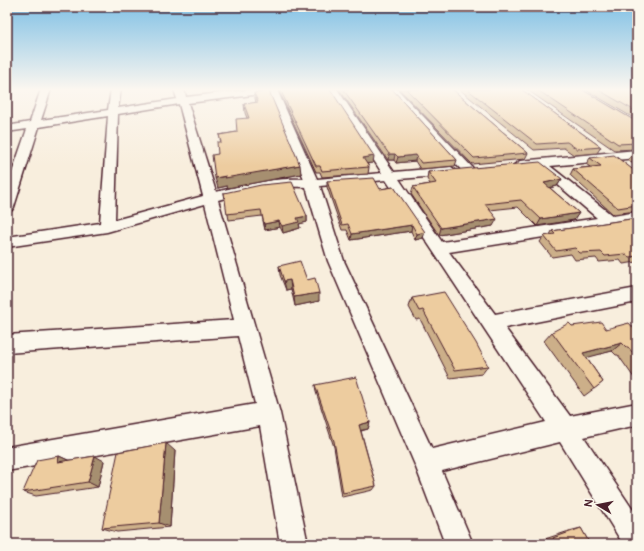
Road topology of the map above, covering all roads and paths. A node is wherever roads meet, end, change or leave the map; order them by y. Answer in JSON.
{"nodes":[{"id":1,"x":37,"y":115,"type":"edge"},
{"id":2,"x":90,"y":115,"type":"edge"},
{"id":3,"x":113,"y":115,"type":"edge"},
{"id":4,"x":186,"y":115,"type":"edge"},
{"id":5,"x":285,"y":115,"type":"edge"},
{"id":6,"x":350,"y":115,"type":"edge"},
{"id":7,"x":416,"y":115,"type":"edge"},
{"id":8,"x":34,"y":124,"type":"junction"},
{"id":9,"x":7,"y":129,"type":"edge"},
{"id":10,"x":598,"y":147,"type":"edge"},
{"id":11,"x":529,"y":153,"type":"edge"},
{"id":12,"x":637,"y":154,"type":"edge"},
{"id":13,"x":611,"y":156,"type":"junction"},
{"id":14,"x":540,"y":163,"type":"junction"},
{"id":15,"x":504,"y":166,"type":"edge"},
{"id":16,"x":626,"y":167,"type":"edge"},
{"id":17,"x":482,"y":168,"type":"edge"},
{"id":18,"x":468,"y":170,"type":"junction"},
{"id":19,"x":392,"y":177,"type":"junction"},
{"id":20,"x":312,"y":183,"type":"junction"},
{"id":21,"x":211,"y":199,"type":"junction"},
{"id":22,"x":7,"y":207,"type":"edge"},
{"id":23,"x":637,"y":217,"type":"edge"},
{"id":24,"x":611,"y":222,"type":"junction"},
{"id":25,"x":107,"y":227,"type":"junction"},
{"id":26,"x":7,"y":242,"type":"edge"},
{"id":27,"x":438,"y":248,"type":"junction"},
{"id":28,"x":637,"y":295,"type":"edge"},
{"id":29,"x":491,"y":323,"type":"junction"},
{"id":30,"x":246,"y":327,"type":"junction"},
{"id":31,"x":7,"y":344,"type":"edge"},
{"id":32,"x":269,"y":413,"type":"junction"},
{"id":33,"x":637,"y":414,"type":"edge"},
{"id":34,"x":565,"y":429,"type":"junction"},
{"id":35,"x":7,"y":459,"type":"edge"},
{"id":36,"x":426,"y":464,"type":"junction"},
{"id":37,"x":637,"y":541,"type":"edge"},
{"id":38,"x":294,"y":544,"type":"edge"},
{"id":39,"x":459,"y":544,"type":"edge"}],
"edges":[{"from":1,"to":8,"type":"street"},
{"from":2,"to":8,"type":"street"},
{"from":3,"to":25,"type":"street"},
{"from":4,"to":21,"type":"street"},
{"from":5,"to":20,"type":"street"},
{"from":6,"to":19,"type":"street"},
{"from":7,"to":18,"type":"street"},
{"from":8,"to":9,"type":"street"},
{"from":8,"to":22,"type":"street"},
{"from":10,"to":13,"type":"street"},
{"from":11,"to":14,"type":"street"},
{"from":12,"to":13,"type":"street"},
{"from":13,"to":14,"type":"street"},
{"from":13,"to":16,"type":"street"},
{"from":14,"to":15,"type":"street"},
{"from":14,"to":24,"type":"street"},
{"from":17,"to":18,"type":"street"},
{"from":18,"to":19,"type":"street"},
{"from":19,"to":20,"type":"street"},
{"from":19,"to":27,"type":"street"},
{"from":20,"to":21,"type":"street"},
{"from":20,"to":36,"type":"street"},
{"from":21,"to":25,"type":"street"},
{"from":21,"to":30,"type":"street"},
{"from":23,"to":24,"type":"street"},
{"from":24,"to":27,"type":"street"},
{"from":25,"to":26,"type":"street"},
{"from":27,"to":29,"type":"street"},
{"from":28,"to":29,"type":"street"},
{"from":29,"to":34,"type":"street"},
{"from":30,"to":31,"type":"street"},
{"from":30,"to":32,"type":"street"},
{"from":32,"to":35,"type":"street"},
{"from":32,"to":38,"type":"street"},
{"from":33,"to":34,"type":"street"},
{"from":34,"to":36,"type":"street"},
{"from":34,"to":37,"type":"street"},
{"from":36,"to":39,"type":"street"}]}
